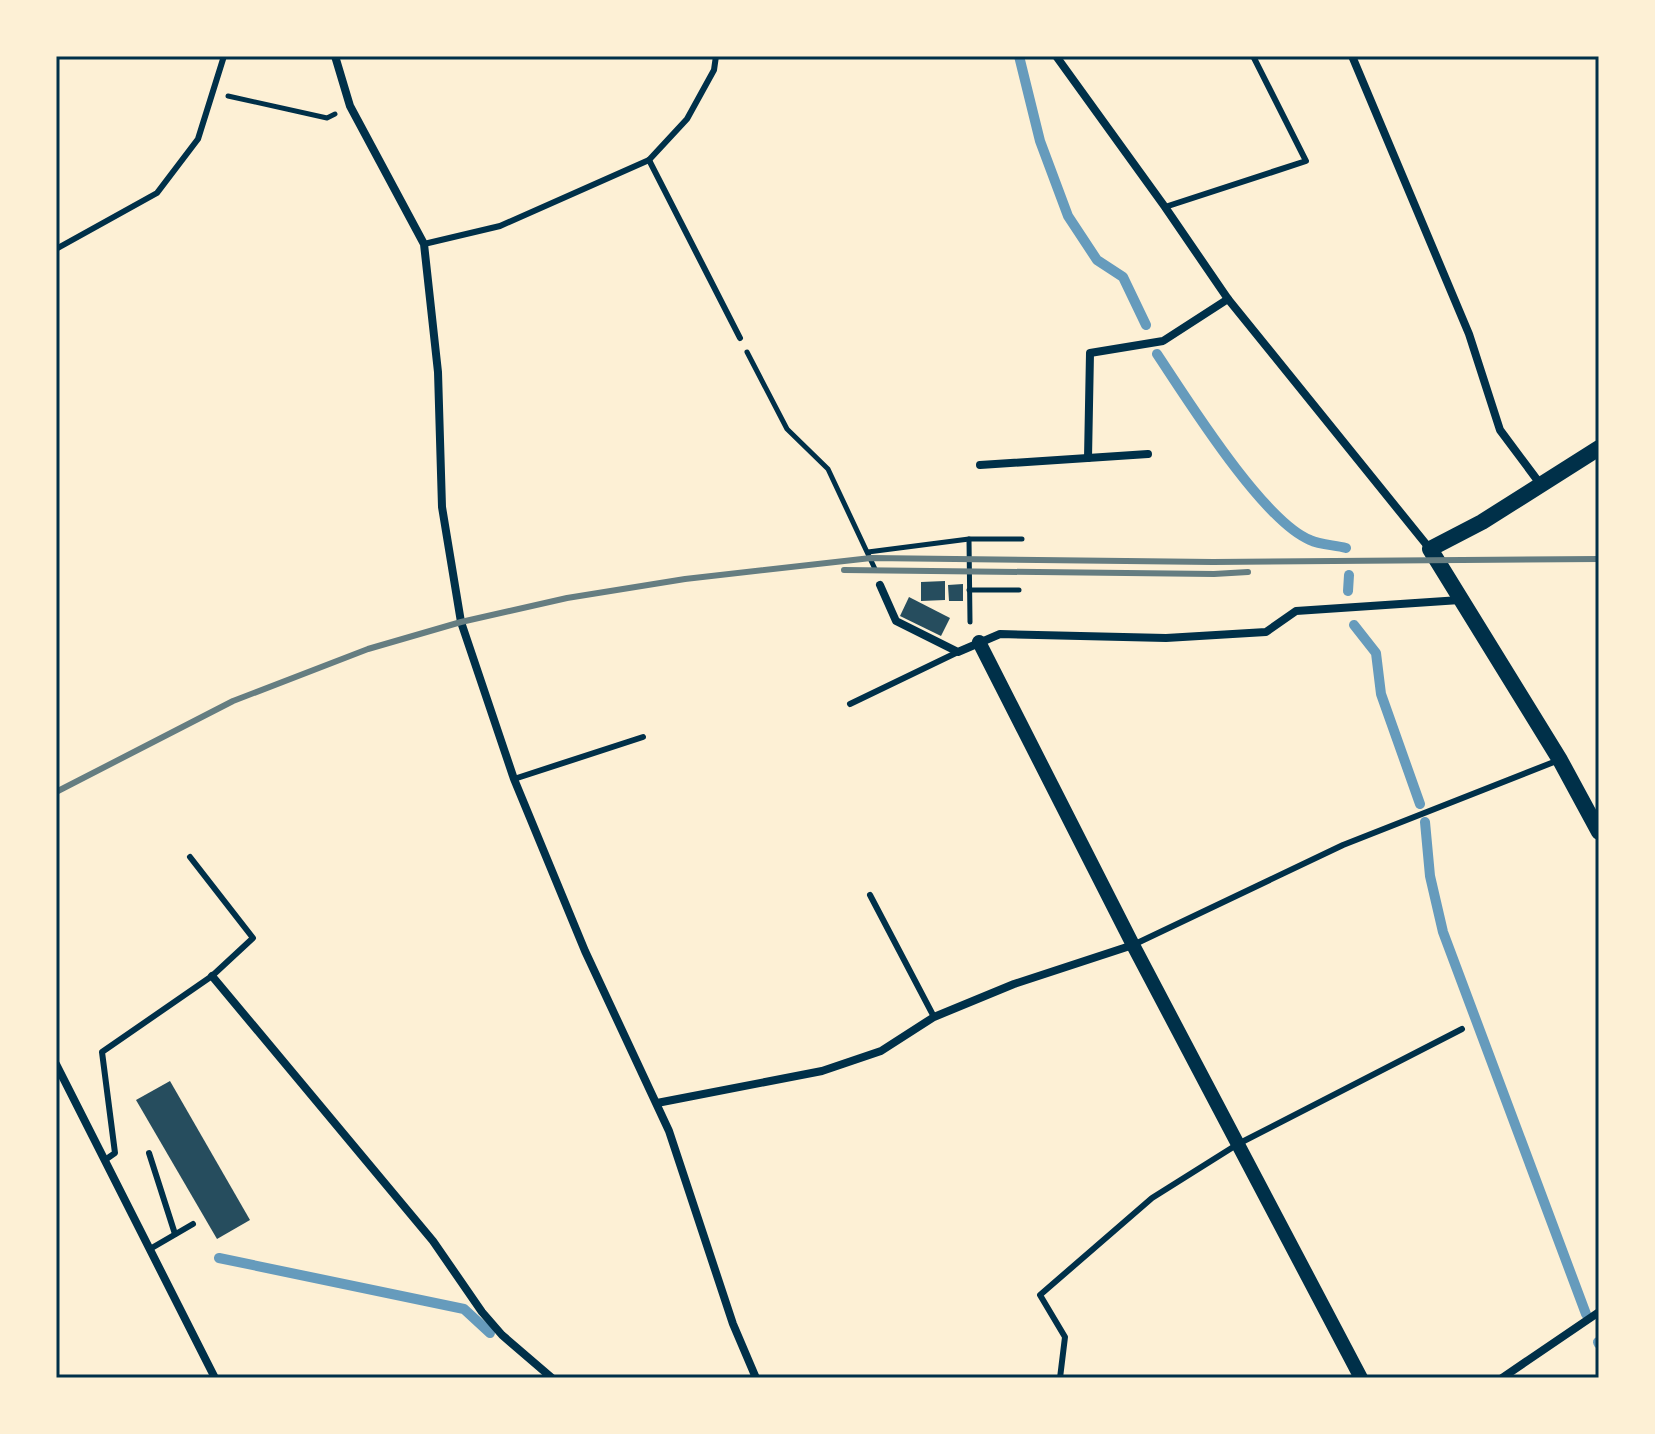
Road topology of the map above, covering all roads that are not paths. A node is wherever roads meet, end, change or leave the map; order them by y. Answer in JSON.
{"nodes":[{"id":1,"x":224,"y":56,"type":"edge"},
{"id":2,"x":335,"y":56,"type":"edge"},
{"id":3,"x":716,"y":56,"type":"edge"},
{"id":4,"x":1056,"y":56,"type":"edge"},
{"id":5,"x":1253,"y":56,"type":"edge"},
{"id":6,"x":1352,"y":56,"type":"edge"},
{"id":7,"x":649,"y":160,"type":"junction"},
{"id":8,"x":1165,"y":207,"type":"junction"},
{"id":9,"x":424,"y":244,"type":"junction"},
{"id":10,"x":56,"y":249,"type":"edge"},
{"id":11,"x":1228,"y":299,"type":"junction"},
{"id":12,"x":740,"y":338,"type":"road end"},
{"id":13,"x":1599,"y":448,"type":"edge"},
{"id":14,"x":1148,"y":454,"type":"dead end"},
{"id":15,"x":1088,"y":458,"type":"junction"},
{"id":16,"x":980,"y":465,"type":"dead end"},
{"id":17,"x":1541,"y":485,"type":"junction"},
{"id":18,"x":1430,"y":549,"type":"junction"},
{"id":19,"x":880,"y":585,"type":"dead end"},
{"id":20,"x":1460,"y":600,"type":"junction"},
{"id":21,"x":979,"y":642,"type":"junction"},
{"id":22,"x":958,"y":652,"type":"junction"},
{"id":23,"x":850,"y":704,"type":"dead end"},
{"id":24,"x":643,"y":737,"type":"dead end"},
{"id":25,"x":1560,"y":760,"type":"junction"},
{"id":26,"x":514,"y":779,"type":"junction"},
{"id":27,"x":1599,"y":832,"type":"edge"},
{"id":28,"x":190,"y":857,"type":"dead end"},
{"id":29,"x":870,"y":895,"type":"dead end"},
{"id":30,"x":1133,"y":945,"type":"junction"},
{"id":31,"x":212,"y":976,"type":"junction"},
{"id":32,"x":934,"y":1017,"type":"junction"},
{"id":33,"x":1462,"y":1029,"type":"dead end"},
{"id":34,"x":56,"y":1064,"type":"edge"},
{"id":35,"x":657,"y":1103,"type":"junction"},
{"id":36,"x":1238,"y":1144,"type":"junction"},
{"id":37,"x":149,"y":1153,"type":"dead end"},
{"id":38,"x":105,"y":1160,"type":"junction"},
{"id":39,"x":193,"y":1224,"type":"dead end"},
{"id":40,"x":175,"y":1234,"type":"junction"},
{"id":41,"x":150,"y":1249,"type":"junction"},
{"id":42,"x":1599,"y":1312,"type":"edge"},
{"id":43,"x":215,"y":1378,"type":"edge"},
{"id":44,"x":552,"y":1378,"type":"edge"},
{"id":45,"x":756,"y":1378,"type":"edge"},
{"id":46,"x":1060,"y":1378,"type":"edge"},
{"id":47,"x":1361,"y":1378,"type":"edge"},
{"id":48,"x":1502,"y":1378,"type":"edge"}],
"edges":[{"from":1,"to":10,"type":"lane"},
{"from":2,"to":9,"type":"street"},
{"from":3,"to":7,"type":"lane"},
{"from":4,"to":8,"type":"street"},
{"from":5,"to":8,"type":"lane"},
{"from":6,"to":17,"type":"street"},
{"from":7,"to":9,"type":"lane"},
{"from":7,"to":12,"type":"lane"},
{"from":8,"to":11,"type":"street"},
{"from":9,"to":26,"type":"street"},
{"from":11,"to":15,"type":"street"},
{"from":11,"to":18,"type":"street"},
{"from":13,"to":17,"type":"main road"},
{"from":14,"to":15,"type":"street"},
{"from":15,"to":16,"type":"street"},
{"from":17,"to":18,"type":"main road"},
{"from":18,"to":20,"type":"main road"},
{"from":19,"to":22,"type":"street"},
{"from":20,"to":21,"type":"street"},
{"from":20,"to":25,"type":"main road"},
{"from":21,"to":22,"type":"street"},
{"from":21,"to":30,"type":"street"},
{"from":22,"to":23,"type":"lane"},
{"from":24,"to":26,"type":"lane"},
{"from":25,"to":27,"type":"main road"},
{"from":25,"to":30,"type":"lane"},
{"from":26,"to":35,"type":"street"},
{"from":28,"to":31,"type":"lane"},
{"from":29,"to":32,"type":"lane"},
{"from":30,"to":32,"type":"street"},
{"from":30,"to":36,"type":"street"},
{"from":31,"to":38,"type":"lane"},
{"from":31,"to":44,"type":"street"},
{"from":32,"to":35,"type":"street"},
{"from":33,"to":36,"type":"lane"},
{"from":34,"to":38,"type":"street"},
{"from":35,"to":45,"type":"street"},
{"from":36,"to":46,"type":"lane"},
{"from":36,"to":47,"type":"street"},
{"from":37,"to":40,"type":"lane"},
{"from":38,"to":41,"type":"street"},
{"from":39,"to":40,"type":"lane"},
{"from":40,"to":41,"type":"lane"},
{"from":41,"to":43,"type":"street"},
{"from":42,"to":48,"type":"street"}]}
